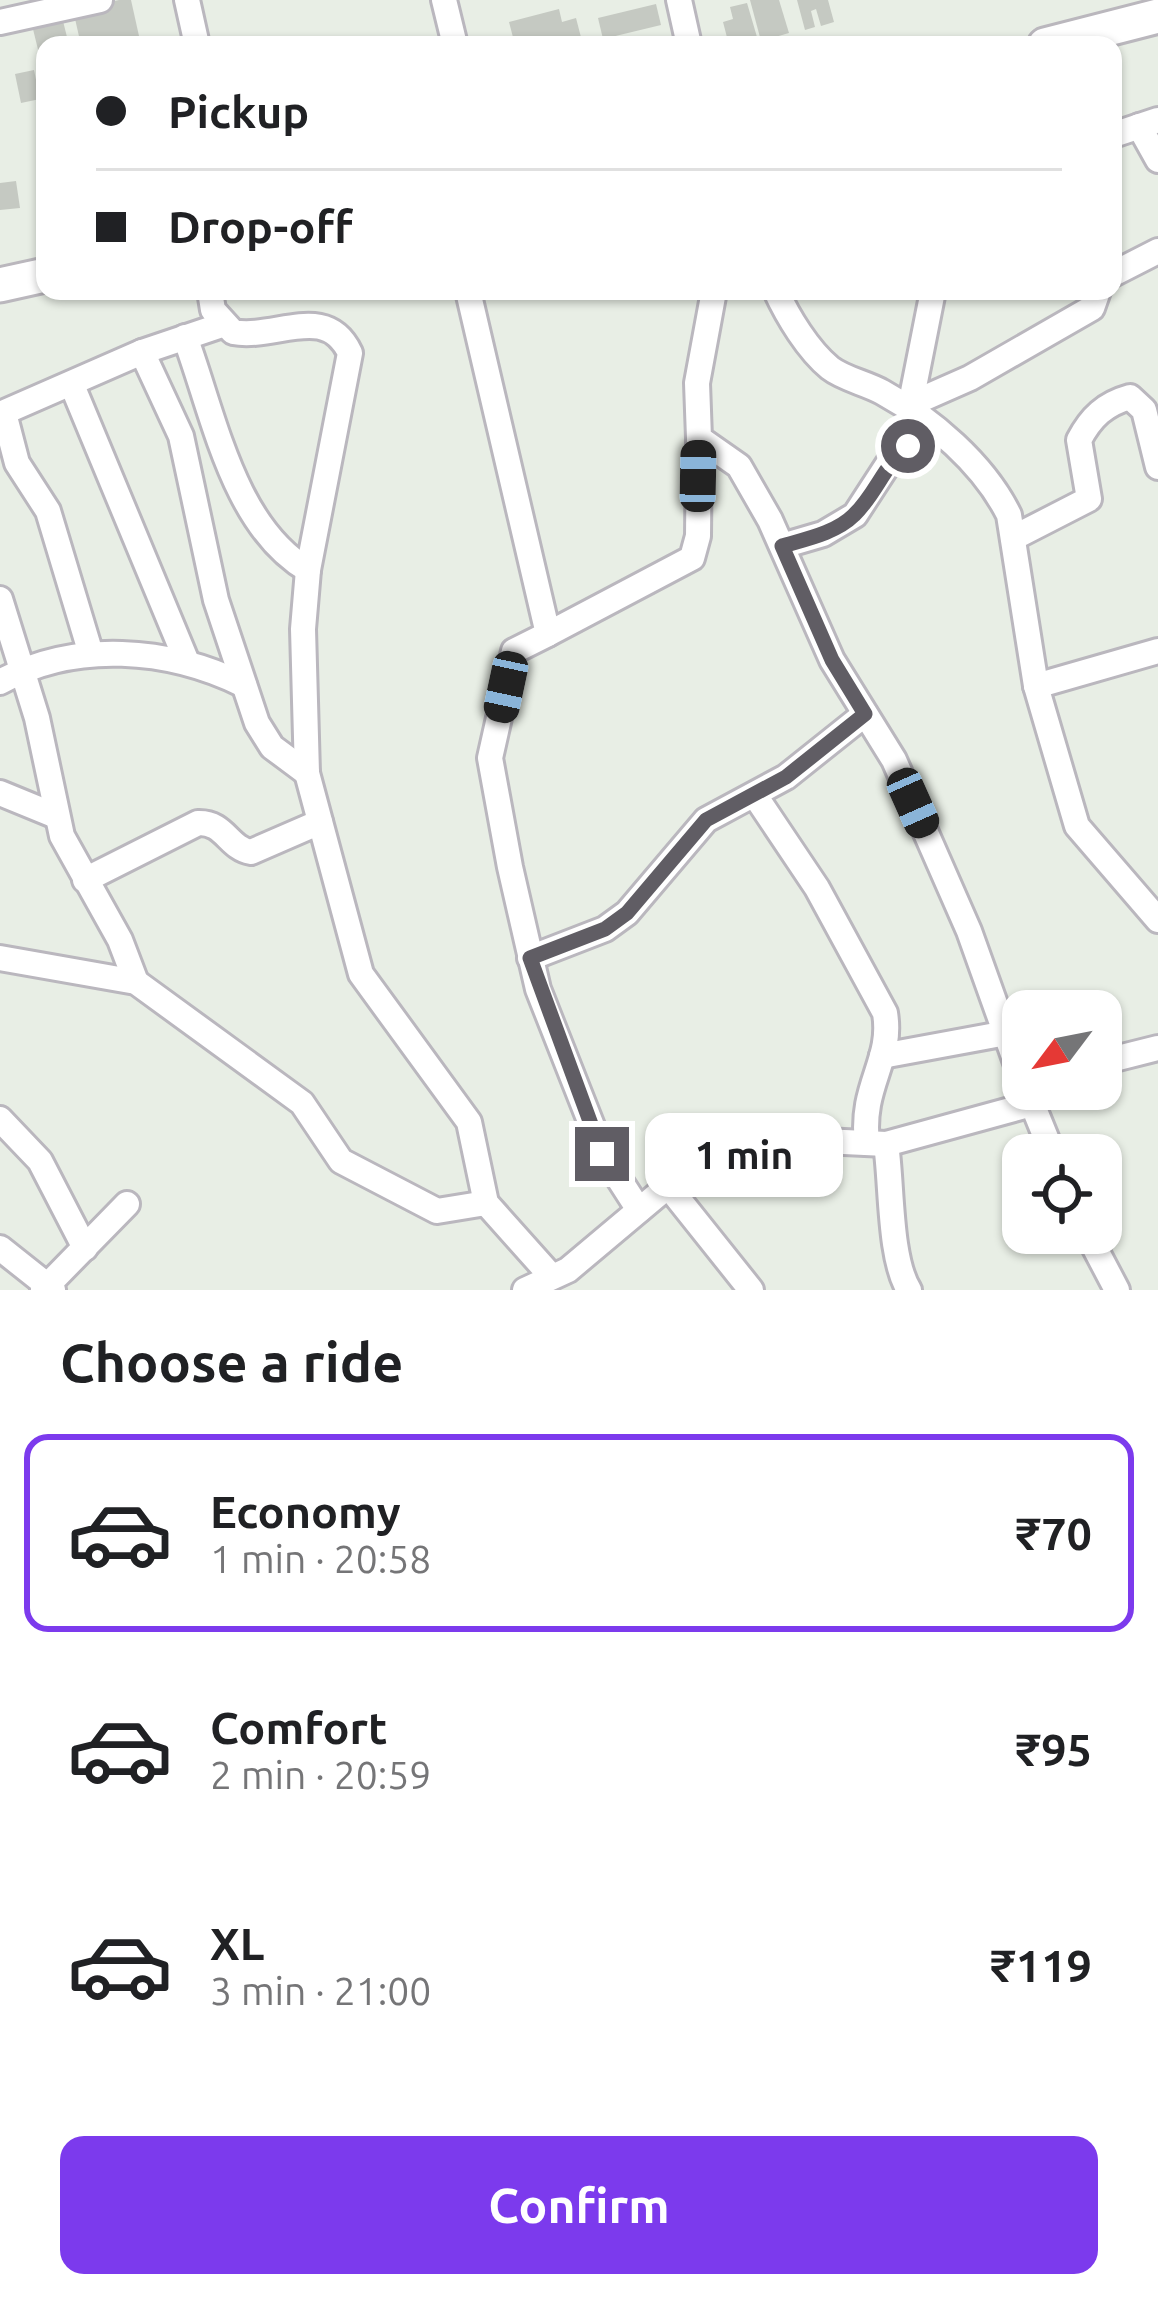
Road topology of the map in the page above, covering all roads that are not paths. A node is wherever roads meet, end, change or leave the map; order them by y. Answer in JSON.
{"nodes":[{"id":1,"x":100,"y":0,"type":"edge"},
{"id":2,"x":187,"y":0,"type":"edge"},
{"id":3,"x":444,"y":0,"type":"edge"},
{"id":4,"x":679,"y":0,"type":"edge"},
{"id":5,"x":1122,"y":12,"type":"edge"},
{"id":6,"x":1158,"y":16,"type":"edge"},
{"id":7,"x":0,"y":22,"type":"edge"},
{"id":8,"x":195,"y":36,"type":"edge"},
{"id":9,"x":453,"y":36,"type":"edge"},
{"id":10,"x":687,"y":36,"type":"edge"},
{"id":11,"x":1066,"y":36,"type":"edge"},
{"id":12,"x":1149,"y":123,"type":"edge"},
{"id":13,"x":1158,"y":160,"type":"edge"},
{"id":14,"x":1158,"y":251,"type":"edge"},
{"id":15,"x":1122,"y":269,"type":"edge"},
{"id":16,"x":36,"y":277,"type":"edge"},
{"id":17,"x":0,"y":285,"type":"edge"},
{"id":18,"x":213,"y":300,"type":"edge"},
{"id":19,"x":470,"y":300,"type":"edge"},
{"id":20,"x":712,"y":300,"type":"edge"},
{"id":21,"x":780,"y":300,"type":"edge"},
{"id":22,"x":931,"y":300,"type":"edge"},
{"id":23,"x":1095,"y":300,"type":"edge"},
{"id":24,"x":222,"y":325,"type":"junction"},
{"id":25,"x":185,"y":337,"type":"junction"},
{"id":26,"x":142,"y":352,"type":"junction"},
{"id":27,"x":73,"y":385,"type":"junction"},
{"id":28,"x":910,"y":409,"type":"junction"},
{"id":29,"x":2,"y":413,"type":"edge"},
{"id":30,"x":934,"y":430,"type":"junction"},
{"id":31,"x":699,"y":438,"type":"junction"},
{"id":32,"x":1158,"y":467,"type":"edge"},
{"id":33,"x":1012,"y":538,"type":"junction"},
{"id":34,"x":782,"y":546,"type":"junction"},
{"id":35,"x":308,"y":570,"type":"junction"},
{"id":36,"x":0,"y":599,"type":"edge"},
{"id":37,"x":548,"y":634,"type":"junction"},
{"id":38,"x":1158,"y":651,"type":"edge"},
{"id":39,"x":91,"y":654,"type":"junction"},
{"id":40,"x":187,"y":662,"type":"junction"},
{"id":41,"x":11,"y":676,"type":"edge"},
{"id":42,"x":244,"y":685,"type":"junction"},
{"id":43,"x":1036,"y":686,"type":"junction"},
{"id":44,"x":865,"y":714,"type":"junction"},
{"id":45,"x":307,"y":773,"type":"junction"},
{"id":46,"x":0,"y":793,"type":"edge"},
{"id":47,"x":756,"y":796,"type":"junction"},
{"id":48,"x":56,"y":816,"type":"junction"},
{"id":49,"x":320,"y":822,"type":"junction"},
{"id":50,"x":85,"y":880,"type":"junction"},
{"id":51,"x":1158,"y":920,"type":"edge"},
{"id":52,"x":0,"y":958,"type":"edge"},
{"id":53,"x":530,"y":958,"type":"junction"},
{"id":54,"x":136,"y":982,"type":"junction"},
{"id":55,"x":1002,"y":1006,"type":"edge"},
{"id":56,"x":1002,"y":1035,"type":"edge"},
{"id":57,"x":1158,"y":1048,"type":"edge"},
{"id":58,"x":882,"y":1055,"type":"junction"},
{"id":59,"x":1122,"y":1057,"type":"edge"},
{"id":60,"x":1002,"y":1100,"type":"edge"},
{"id":61,"x":0,"y":1119,"type":"edge"},
{"id":62,"x":877,"y":1143,"type":"junction"},
{"id":63,"x":668,"y":1186,"type":"junction"},
{"id":64,"x":486,"y":1202,"type":"junction"},
{"id":65,"x":127,"y":1204,"type":"dead end"},
{"id":66,"x":639,"y":1210,"type":"junction"},
{"id":67,"x":85,"y":1247,"type":"junction"},
{"id":68,"x":0,"y":1248,"type":"edge"},
{"id":69,"x":1098,"y":1254,"type":"edge"},
{"id":70,"x":568,"y":1279,"type":"edge"},
{"id":71,"x":48,"y":1289,"type":"edge"},
{"id":72,"x":525,"y":1290,"type":"edge"},
{"id":73,"x":751,"y":1290,"type":"edge"},
{"id":74,"x":908,"y":1290,"type":"edge"},
{"id":75,"x":1117,"y":1290,"type":"edge"}],
"edges":[{"from":1,"to":7,"type":"street"},
{"from":2,"to":8,"type":"street"},
{"from":3,"to":9,"type":"street"},
{"from":4,"to":10,"type":"street"},
{"from":5,"to":6,"type":"street"},
{"from":5,"to":11,"type":"street"},
{"from":12,"to":13,"type":"street"},
{"from":14,"to":15,"type":"street"},
{"from":16,"to":17,"type":"street"},
{"from":18,"to":24,"type":"street"},
{"from":19,"to":37,"type":"street"},
{"from":20,"to":31,"type":"street"},
{"from":21,"to":28,"type":"street"},
{"from":22,"to":28,"type":"street"},
{"from":23,"to":28,"type":"street"},
{"from":24,"to":25,"type":"street"},
{"from":24,"to":35,"type":"street"},
{"from":25,"to":26,"type":"street"},
{"from":25,"to":35,"type":"street"},
{"from":26,"to":27,"type":"street"},
{"from":26,"to":42,"type":"street"},
{"from":27,"to":29,"type":"street"},
{"from":27,"to":40,"type":"street"},
{"from":28,"to":30,"type":"street"},
{"from":29,"to":39,"type":"street"},
{"from":30,"to":33,"type":"street"},
{"from":30,"to":34,"type":"street"},
{"from":31,"to":34,"type":"street"},
{"from":31,"to":37,"type":"street"},
{"from":32,"to":33,"type":"street"},
{"from":33,"to":43,"type":"street"},
{"from":34,"to":44,"type":"street"},
{"from":35,"to":45,"type":"street"},
{"from":36,"to":41,"type":"street"},
{"from":37,"to":53,"type":"street"},
{"from":38,"to":43,"type":"street"},
{"from":39,"to":40,"type":"street"},
{"from":39,"to":41,"type":"street"},
{"from":40,"to":42,"type":"street"},
{"from":41,"to":48,"type":"street"},
{"from":42,"to":45,"type":"street"},
{"from":43,"to":51,"type":"street"},
{"from":44,"to":47,"type":"street"},
{"from":44,"to":55,"type":"street"},
{"from":45,"to":49,"type":"street"},
{"from":46,"to":48,"type":"street"},
{"from":47,"to":53,"type":"street"},
{"from":47,"to":58,"type":"street"},
{"from":48,"to":50,"type":"street"},
{"from":49,"to":50,"type":"street"},
{"from":49,"to":64,"type":"street"},
{"from":50,"to":54,"type":"street"},
{"from":52,"to":54,"type":"street"},
{"from":53,"to":66,"type":"street"},
{"from":54,"to":64,"type":"street"},
{"from":56,"to":58,"type":"street"},
{"from":57,"to":59,"type":"street"},
{"from":58,"to":62,"type":"street"},
{"from":60,"to":62,"type":"street"},
{"from":61,"to":67,"type":"street"},
{"from":62,"to":63,"type":"street"},
{"from":62,"to":74,"type":"street"},
{"from":63,"to":66,"type":"street"},
{"from":63,"to":73,"type":"street"},
{"from":64,"to":70,"type":"street"},
{"from":65,"to":67,"type":"street"},
{"from":66,"to":70,"type":"street"},
{"from":67,"to":71,"type":"street"},
{"from":68,"to":71,"type":"street"},
{"from":69,"to":75,"type":"street"},
{"from":70,"to":72,"type":"street"}]}
